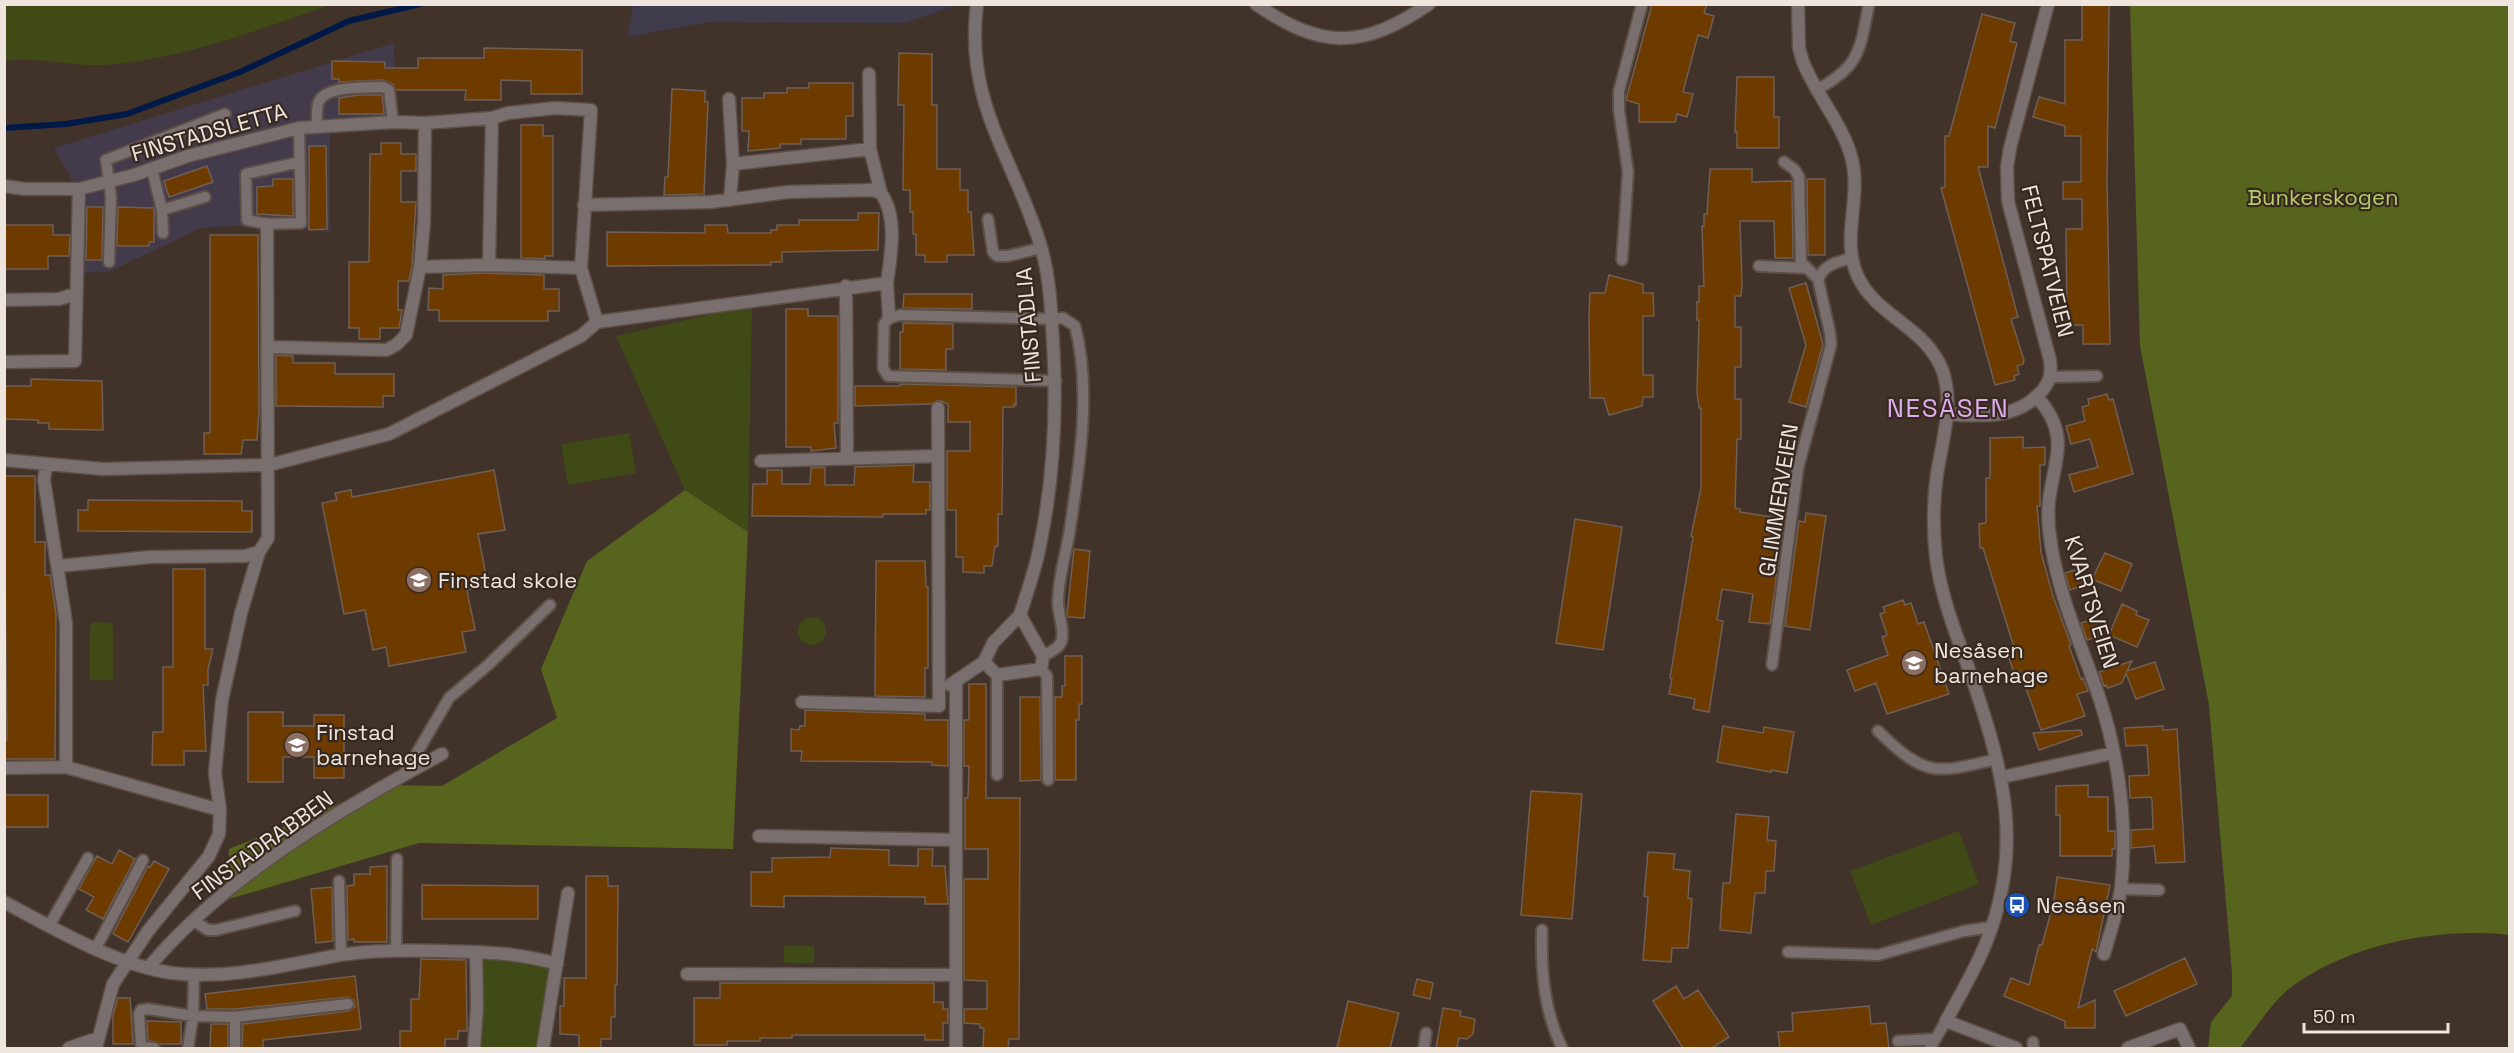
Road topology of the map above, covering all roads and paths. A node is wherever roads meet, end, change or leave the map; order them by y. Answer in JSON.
{"nodes":[{"id":1,"x":977,"y":4,"type":"edge"},
{"id":2,"x":1256,"y":4,"type":"edge"},
{"id":3,"x":1429,"y":4,"type":"edge"},
{"id":4,"x":1642,"y":4,"type":"edge"},
{"id":5,"x":1798,"y":4,"type":"edge"},
{"id":6,"x":1869,"y":4,"type":"edge"},
{"id":7,"x":2049,"y":4,"type":"edge"},
{"id":8,"x":869,"y":74,"type":"dead end"},
{"id":9,"x":1816,"y":90,"type":"junction"},
{"id":10,"x":729,"y":99,"type":"dead end"},
{"id":11,"x":225,"y":114,"type":"dead end"},
{"id":12,"x":492,"y":118,"type":"junction"},
{"id":13,"x":393,"y":122,"type":"junction"},
{"id":14,"x":425,"y":123,"type":"junction"},
{"id":15,"x":317,"y":126,"type":"junction"},
{"id":16,"x":299,"y":128,"type":"junction"},
{"id":17,"x":870,"y":149,"type":"junction"},
{"id":18,"x":300,"y":162,"type":"junction"},
{"id":19,"x":1784,"y":162,"type":"dead end"},
{"id":20,"x":733,"y":164,"type":"junction"},
{"id":21,"x":152,"y":169,"type":"junction"},
{"id":22,"x":108,"y":182,"type":"junction"},
{"id":23,"x":4,"y":186,"type":"edge"},
{"id":24,"x":79,"y":189,"type":"junction"},
{"id":25,"x":881,"y":193,"type":"junction"},
{"id":26,"x":205,"y":197,"type":"dead end"},
{"id":27,"x":730,"y":200,"type":"junction"},
{"id":28,"x":584,"y":205,"type":"junction"},
{"id":29,"x":162,"y":210,"type":"junction"},
{"id":30,"x":988,"y":219,"type":"dead end"},
{"id":31,"x":267,"y":224,"type":"junction"},
{"id":32,"x":163,"y":232,"type":"dead end"},
{"id":33,"x":1041,"y":248,"type":"junction"},
{"id":34,"x":1852,"y":258,"type":"junction"},
{"id":35,"x":1622,"y":260,"type":"dead end"},
{"id":36,"x":110,"y":262,"type":"dead end"},
{"id":37,"x":489,"y":265,"type":"junction"},
{"id":38,"x":1759,"y":266,"type":"dead end"},
{"id":39,"x":420,"y":267,"type":"junction"},
{"id":40,"x":581,"y":268,"type":"junction"},
{"id":41,"x":1804,"y":268,"type":"junction"},
{"id":42,"x":1818,"y":279,"type":"junction"},
{"id":43,"x":886,"y":283,"type":"junction"},
{"id":44,"x":846,"y":286,"type":"junction"},
{"id":45,"x":75,"y":294,"type":"junction"},
{"id":46,"x":4,"y":300,"type":"edge"},
{"id":47,"x":889,"y":318,"type":"junction"},
{"id":48,"x":1052,"y":319,"type":"junction"},
{"id":49,"x":597,"y":322,"type":"junction"},
{"id":50,"x":269,"y":347,"type":"junction"},
{"id":51,"x":4,"y":362,"type":"edge"},
{"id":52,"x":2097,"y":376,"type":"dead end"},
{"id":53,"x":2051,"y":377,"type":"junction"},
{"id":54,"x":1056,"y":381,"type":"junction"},
{"id":55,"x":2037,"y":397,"type":"junction"},
{"id":56,"x":938,"y":408,"type":"dead end"},
{"id":57,"x":1947,"y":414,"type":"junction"},
{"id":58,"x":938,"y":456,"type":"junction"},
{"id":59,"x":847,"y":459,"type":"junction"},
{"id":60,"x":4,"y":460,"type":"edge"},
{"id":61,"x":761,"y":461,"type":"dead end"},
{"id":62,"x":46,"y":465,"type":"junction"},
{"id":63,"x":269,"y":465,"type":"junction"},
{"id":64,"x":259,"y":552,"type":"junction"},
{"id":65,"x":59,"y":566,"type":"junction"},
{"id":66,"x":550,"y":605,"type":"dead end"},
{"id":67,"x":1020,"y":615,"type":"junction"},
{"id":68,"x":984,"y":662,"type":"junction"},
{"id":69,"x":1042,"y":663,"type":"junction"},
{"id":70,"x":1772,"y":665,"type":"dead end"},
{"id":71,"x":997,"y":675,"type":"junction"},
{"id":72,"x":956,"y":681,"type":"junction"},
{"id":73,"x":939,"y":692,"type":"junction"},
{"id":74,"x":802,"y":702,"type":"dead end"},
{"id":75,"x":1878,"y":730,"type":"dead end"},
{"id":76,"x":2113,"y":753,"type":"junction"},
{"id":77,"x":442,"y":754,"type":"dead end"},
{"id":78,"x":1997,"y":759,"type":"junction"},
{"id":79,"x":66,"y":767,"type":"junction"},
{"id":80,"x":4,"y":768,"type":"edge"},
{"id":81,"x":404,"y":775,"type":"junction"},
{"id":82,"x":997,"y":775,"type":"dead end"},
{"id":83,"x":2001,"y":777,"type":"junction"},
{"id":84,"x":1048,"y":780,"type":"dead end"},
{"id":85,"x":220,"y":810,"type":"junction"},
{"id":86,"x":759,"y":836,"type":"dead end"},
{"id":87,"x":956,"y":840,"type":"junction"},
{"id":88,"x":88,"y":858,"type":"dead end"},
{"id":89,"x":397,"y":859,"type":"dead end"},
{"id":90,"x":143,"y":860,"type":"dead end"},
{"id":91,"x":339,"y":881,"type":"dead end"},
{"id":92,"x":2121,"y":889,"type":"junction"},
{"id":93,"x":2159,"y":890,"type":"dead end"},
{"id":94,"x":568,"y":893,"type":"dead end"},
{"id":95,"x":4,"y":902,"type":"edge"},
{"id":96,"x":295,"y":911,"type":"dead end"},
{"id":97,"x":194,"y":921,"type":"junction"},
{"id":98,"x":49,"y":926,"type":"junction"},
{"id":99,"x":1992,"y":927,"type":"junction"},
{"id":100,"x":1542,"y":930,"type":"dead end"},
{"id":101,"x":96,"y":948,"type":"junction"},
{"id":102,"x":396,"y":949,"type":"junction"},
{"id":103,"x":476,"y":952,"type":"junction"},
{"id":104,"x":1788,"y":952,"type":"dead end"},
{"id":105,"x":2104,"y":954,"type":"dead end"},
{"id":106,"x":341,"y":955,"type":"junction"},
{"id":107,"x":129,"y":962,"type":"junction"},
{"id":108,"x":557,"y":964,"type":"junction"},
{"id":109,"x":149,"y":967,"type":"junction"},
{"id":110,"x":687,"y":974,"type":"dead end"},
{"id":111,"x":195,"y":975,"type":"junction"},
{"id":112,"x":956,"y":975,"type":"junction"},
{"id":113,"x":348,"y":1004,"type":"dead end"},
{"id":114,"x":193,"y":1016,"type":"junction"},
{"id":115,"x":235,"y":1017,"type":"junction"},
{"id":116,"x":1946,"y":1021,"type":"junction"},
{"id":117,"x":1426,"y":1033,"type":"dead end"},
{"id":118,"x":1898,"y":1041,"type":"dead end"},
{"id":119,"x":97,"y":1043,"type":"edge"},
{"id":120,"x":1932,"y":1044,"type":"edge"},
{"id":121,"x":69,"y":1048,"type":"edge"},
{"id":122,"x":154,"y":1048,"type":"edge"},
{"id":123,"x":188,"y":1048,"type":"edge"},
{"id":124,"x":235,"y":1048,"type":"edge"},
{"id":125,"x":474,"y":1048,"type":"edge"},
{"id":126,"x":543,"y":1048,"type":"edge"},
{"id":127,"x":956,"y":1048,"type":"edge"},
{"id":128,"x":1424,"y":1048,"type":"edge"},
{"id":129,"x":1562,"y":1048,"type":"edge"},
{"id":130,"x":2016,"y":1048,"type":"edge"},
{"id":131,"x":2128,"y":1048,"type":"edge"},
{"id":132,"x":2189,"y":1048,"type":"edge"}],
"edges":[{"from":1,"to":33,"type":"street","name":"FINSTADLIA"},
{"from":2,"to":3,"type":"street"},
{"from":4,"to":35,"type":"lane"},
{"from":5,"to":9,"type":"street"},
{"from":6,"to":9,"type":"lane"},
{"from":7,"to":53,"type":"street","name":"FELTSPATVEIEN"},
{"from":8,"to":17,"type":"street"},
{"from":9,"to":34,"type":"street"},
{"from":10,"to":20,"type":"street"},
{"from":11,"to":22,"type":"lane"},
{"from":12,"to":14,"type":"street","name":"FINSTADSLETTA"},
{"from":12,"to":28,"type":"street","name":"FINSTADSLETTA"},
{"from":12,"to":37,"type":"street"},
{"from":13,"to":14,"type":"street","name":"FINSTADSLETTA"},
{"from":13,"to":15,"type":"street","name":"FINSTADSLETTA"},
{"from":13,"to":15,"type":"lane"},
{"from":14,"to":39,"type":"street"},
{"from":15,"to":16,"type":"street","name":"FINSTADSLETTA"},
{"from":16,"to":18,"type":"lane"},
{"from":16,"to":21,"type":"street","name":"FINSTADSLETTA"},
{"from":17,"to":20,"type":"street"},
{"from":17,"to":25,"type":"street"},
{"from":18,"to":31,"type":"lane"},
{"from":18,"to":31,"type":"lane"},
{"from":19,"to":41,"type":"lane"},
{"from":20,"to":27,"type":"street"},
{"from":21,"to":22,"type":"street","name":"FINSTADSLETTA"},
{"from":21,"to":29,"type":"lane"},
{"from":22,"to":24,"type":"street","name":"FINSTADSLETTA"},
{"from":22,"to":36,"type":"lane"},
{"from":23,"to":24,"type":"street","name":"FINSTADSLETTA"},
{"from":24,"to":45,"type":"street"},
{"from":25,"to":27,"type":"street"},
{"from":25,"to":43,"type":"street"},
{"from":26,"to":29,"type":"lane"},
{"from":27,"to":28,"type":"street"},
{"from":28,"to":40,"type":"street"},
{"from":29,"to":32,"type":"lane"},
{"from":30,"to":33,"type":"lane"},
{"from":31,"to":50,"type":"street"},
{"from":33,"to":48,"type":"street","name":"FINSTADLIA"},
{"from":34,"to":42,"type":"lane"},
{"from":34,"to":57,"type":"street"},
{"from":37,"to":39,"type":"street"},
{"from":37,"to":40,"type":"street"},
{"from":38,"to":41,"type":"lane"},
{"from":39,"to":50,"type":"street"},
{"from":40,"to":49,"type":"street"},
{"from":41,"to":42,"type":"lane"},
{"from":42,"to":70,"type":"lane","name":"GLIMMERVEIEN"},
{"from":43,"to":44,"type":"street"},
{"from":43,"to":47,"type":"street"},
{"from":44,"to":49,"type":"street"},
{"from":44,"to":59,"type":"street"},
{"from":45,"to":46,"type":"street"},
{"from":45,"to":51,"type":"street"},
{"from":47,"to":48,"type":"lane"},
{"from":47,"to":54,"type":"lane"},
{"from":48,"to":54,"type":"street","name":"FINSTADLIA"},
{"from":48,"to":69,"type":"lane"},
{"from":49,"to":63,"type":"street"},
{"from":50,"to":63,"type":"street"},
{"from":52,"to":53,"type":"lane"},
{"from":53,"to":55,"type":"street"},
{"from":54,"to":67,"type":"street","name":"FINSTADLIA"},
{"from":55,"to":57,"type":"street"},
{"from":55,"to":76,"type":"street","name":"KVARTSVEIEN"},
{"from":56,"to":58,"type":"street"},
{"from":57,"to":78,"type":"street"},
{"from":58,"to":59,"type":"street"},
{"from":58,"to":73,"type":"street"},
{"from":59,"to":61,"type":"street"},
{"from":60,"to":62,"type":"street"},
{"from":62,"to":63,"type":"street"},
{"from":62,"to":65,"type":"street"},
{"from":63,"to":64,"type":"street"},
{"from":64,"to":65,"type":"street"},
{"from":64,"to":85,"type":"street"},
{"from":65,"to":79,"type":"street"},
{"from":66,"to":81,"type":"lane"},
{"from":67,"to":68,"type":"street","name":"FINSTADLIA"},
{"from":67,"to":69,"type":"street"},
{"from":68,"to":71,"type":"street"},
{"from":68,"to":72,"type":"street"},
{"from":69,"to":71,"type":"street"},
{"from":69,"to":84,"type":"lane"},
{"from":71,"to":82,"type":"lane"},
{"from":72,"to":73,"type":"street"},
{"from":72,"to":87,"type":"street"},
{"from":73,"to":74,"type":"street"},
{"from":75,"to":78,"type":"lane"},
{"from":76,"to":83,"type":"street"},
{"from":76,"to":92,"type":"street","name":"KVARTSVEIEN"},
{"from":77,"to":81,"type":"street","name":"FINSTADRABBEN"},
{"from":78,"to":83,"type":"street"},
{"from":79,"to":80,"type":"street"},
{"from":79,"to":85,"type":"street"},
{"from":81,"to":97,"type":"street","name":"FINSTADRABBEN"},
{"from":83,"to":99,"type":"street"},
{"from":85,"to":107,"type":"street"},
{"from":86,"to":87,"type":"street"},
{"from":87,"to":112,"type":"street"},
{"from":88,"to":98,"type":"lane"},
{"from":89,"to":102,"type":"lane"},
{"from":90,"to":101,"type":"lane"},
{"from":91,"to":106,"type":"lane"},
{"from":92,"to":93,"type":"lane"},
{"from":92,"to":105,"type":"street","name":"KVARTSVEIEN"},
{"from":94,"to":108,"type":"street"},
{"from":95,"to":98,"type":"street"},
{"from":96,"to":97,"type":"lane"},
{"from":97,"to":109,"type":"street","name":"FINSTADRABBEN"},
{"from":98,"to":101,"type":"street"},
{"from":99,"to":104,"type":"lane"},
{"from":99,"to":116,"type":"street"},
{"from":100,"to":129,"type":"lane"},
{"from":101,"to":107,"type":"street"},
{"from":102,"to":103,"type":"street"},
{"from":102,"to":106,"type":"street"},
{"from":103,"to":108,"type":"street"},
{"from":103,"to":125,"type":"street"},
{"from":106,"to":111,"type":"street"},
{"from":107,"to":109,"type":"street"},
{"from":107,"to":119,"type":"street"},
{"from":108,"to":126,"type":"street"},
{"from":109,"to":111,"type":"street"},
{"from":110,"to":112,"type":"street"},
{"from":111,"to":114,"type":"lane"},
{"from":112,"to":127,"type":"street"},
{"from":113,"to":115,"type":"lane"},
{"from":114,"to":115,"type":"lane"},
{"from":114,"to":122,"type":"lane"},
{"from":114,"to":123,"type":"lane"},
{"from":115,"to":124,"type":"lane"},
{"from":116,"to":120,"type":"lane"},
{"from":116,"to":130,"type":"street"},
{"from":117,"to":128,"type":"lane"},
{"from":118,"to":120,"type":"lane"},
{"from":119,"to":121,"type":"street"},
{"from":131,"to":132,"type":"street"}]}
